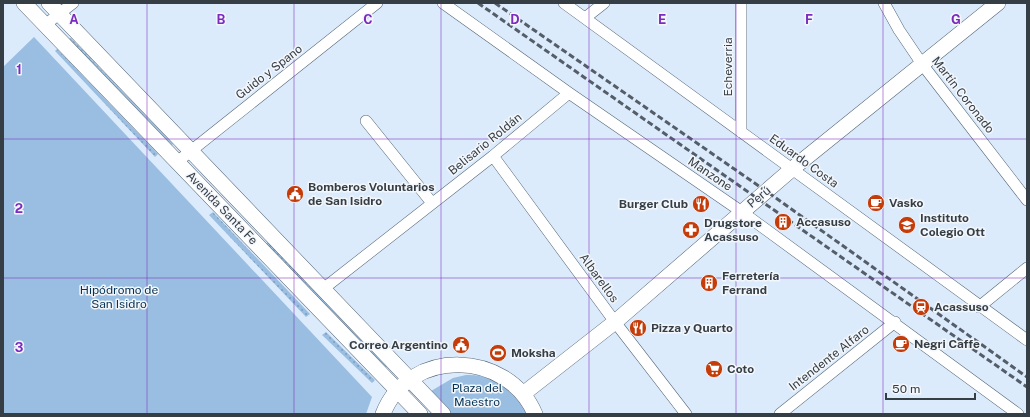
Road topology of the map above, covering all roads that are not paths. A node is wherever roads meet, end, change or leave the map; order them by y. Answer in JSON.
{"nodes":[{"id":1,"x":24,"y":3,"type":"edge"},
{"id":2,"x":73,"y":3,"type":"edge"},
{"id":3,"x":376,"y":3,"type":"edge"},
{"id":4,"x":443,"y":3,"type":"edge"},
{"id":5,"x":564,"y":3,"type":"edge"},
{"id":6,"x":604,"y":3,"type":"edge"},
{"id":7,"x":742,"y":3,"type":"edge"},
{"id":8,"x":884,"y":3,"type":"edge"},
{"id":9,"x":998,"y":3,"type":"edge"},
{"id":10,"x":54,"y":8,"type":"edge"},
{"id":11,"x":585,"y":18,"type":"junction"},
{"id":12,"x":45,"y":25,"type":"junction"},
{"id":13,"x":922,"y":64,"type":"junction"},
{"id":14,"x":568,"y":93,"type":"junction"},
{"id":15,"x":366,"y":121,"type":"dead end"},
{"id":16,"x":741,"y":132,"type":"junction"},
{"id":17,"x":191,"y":151,"type":"junction"},
{"id":18,"x":492,"y":156,"type":"junction"},
{"id":19,"x":177,"y":162,"type":"junction"},
{"id":20,"x":792,"y":169,"type":"junction"},
{"id":21,"x":1027,"y":200,"type":"edge"},
{"id":22,"x":432,"y":203,"type":"junction"},
{"id":23,"x":742,"y":212,"type":"junction"},
{"id":24,"x":260,"y":223,"type":"junction"},
{"id":25,"x":247,"y":235,"type":"junction"},
{"id":26,"x":1027,"y":268,"type":"edge"},
{"id":27,"x":323,"y":289,"type":"junction"},
{"id":28,"x":979,"y":307,"type":"junction"},
{"id":29,"x":615,"y":322,"type":"junction"},
{"id":30,"x":895,"y":322,"type":"junction"},
{"id":31,"x":1027,"y":340,"type":"edge"},
{"id":32,"x":410,"y":380,"type":"junction"},
{"id":33,"x":398,"y":390,"type":"junction"},
{"id":34,"x":523,"y":394,"type":"junction"},
{"id":35,"x":383,"y":414,"type":"edge"},
{"id":36,"x":420,"y":414,"type":"edge"},
{"id":37,"x":443,"y":414,"type":"edge"},
{"id":38,"x":535,"y":414,"type":"edge"},
{"id":39,"x":686,"y":414,"type":"edge"},
{"id":40,"x":780,"y":414,"type":"edge"},
{"id":41,"x":1018,"y":414,"type":"edge"}],
"edges":[{"from":1,"to":12,"type":"main road","name":"Avenida Santa Fe"},
{"from":2,"to":10,"type":"street"},
{"from":3,"to":17,"type":"street","name":"Guido y Spano"},
{"from":4,"to":14,"type":"street","name":"Manzone"},
{"from":5,"to":11,"type":"street","name":"Eduardo Costa"},
{"from":6,"to":11,"type":"street"},
{"from":7,"to":16,"type":"street","name":"Echeverria"},
{"from":8,"to":13,"type":"street","name":"Martín Coronado"},
{"from":9,"to":13,"type":"main road","name":"Perú"},
{"from":10,"to":12,"type":"street"},
{"from":10,"to":17,"type":"main road","name":"Avenida Santa Fe"},
{"from":11,"to":16,"type":"street","name":"Eduardo Costa"},
{"from":12,"to":19,"type":"main road","name":"Avenida Santa Fe"},
{"from":13,"to":20,"type":"main road","name":"Perú"},
{"from":13,"to":21,"type":"street","name":"Martín Coronado"},
{"from":14,"to":18,"type":"street","name":"Belisario Roldán"},
{"from":14,"to":23,"type":"street","name":"Manzone"},
{"from":15,"to":22,"type":"street"},
{"from":16,"to":20,"type":"street","name":"Eduardo Costa"},
{"from":17,"to":19,"type":"street","name":"Guido y Spano"},
{"from":17,"to":24,"type":"main road","name":"Avenida Santa Fe"},
{"from":18,"to":22,"type":"street","name":"Belisario Roldán"},
{"from":18,"to":29,"type":"street","name":"Albarellos"},
{"from":19,"to":25,"type":"main road","name":"Avenida Santa Fe"},
{"from":20,"to":23,"type":"main road","name":"Perú"},
{"from":20,"to":28,"type":"street","name":"Eduardo Costa"},
{"from":22,"to":27,"type":"street","name":"Belisario Roldán"},
{"from":23,"to":29,"type":"main road","name":"Perú"},
{"from":23,"to":30,"type":"street","name":"Manzone"},
{"from":24,"to":25,"type":"main road"},
{"from":24,"to":27,"type":"main road","name":"Avenida Santa Fe"},
{"from":25,"to":33,"type":"main road","name":"Avenida Santa Fe"},
{"from":26,"to":28,"type":"street"},
{"from":27,"to":32,"type":"main road","name":"Avenida Santa Fe"},
{"from":28,"to":31,"type":"street","name":"Eduardo Costa"},
{"from":29,"to":34,"type":"main road","name":"Perú"},
{"from":29,"to":39,"type":"street","name":"Albarellos"},
{"from":30,"to":40,"type":"street","name":"Intendente Alfaro"},
{"from":30,"to":41,"type":"street","name":"Manzone"},
{"from":32,"to":33,"type":"main road"},
{"from":32,"to":34,"type":"main road"},
{"from":32,"to":37,"type":"main road","name":"Avenida Santa Fe"},
{"from":33,"to":35,"type":"main road"},
{"from":33,"to":36,"type":"main road","name":"Avenida Santa Fe"},
{"from":34,"to":38,"type":"main road"}]}
